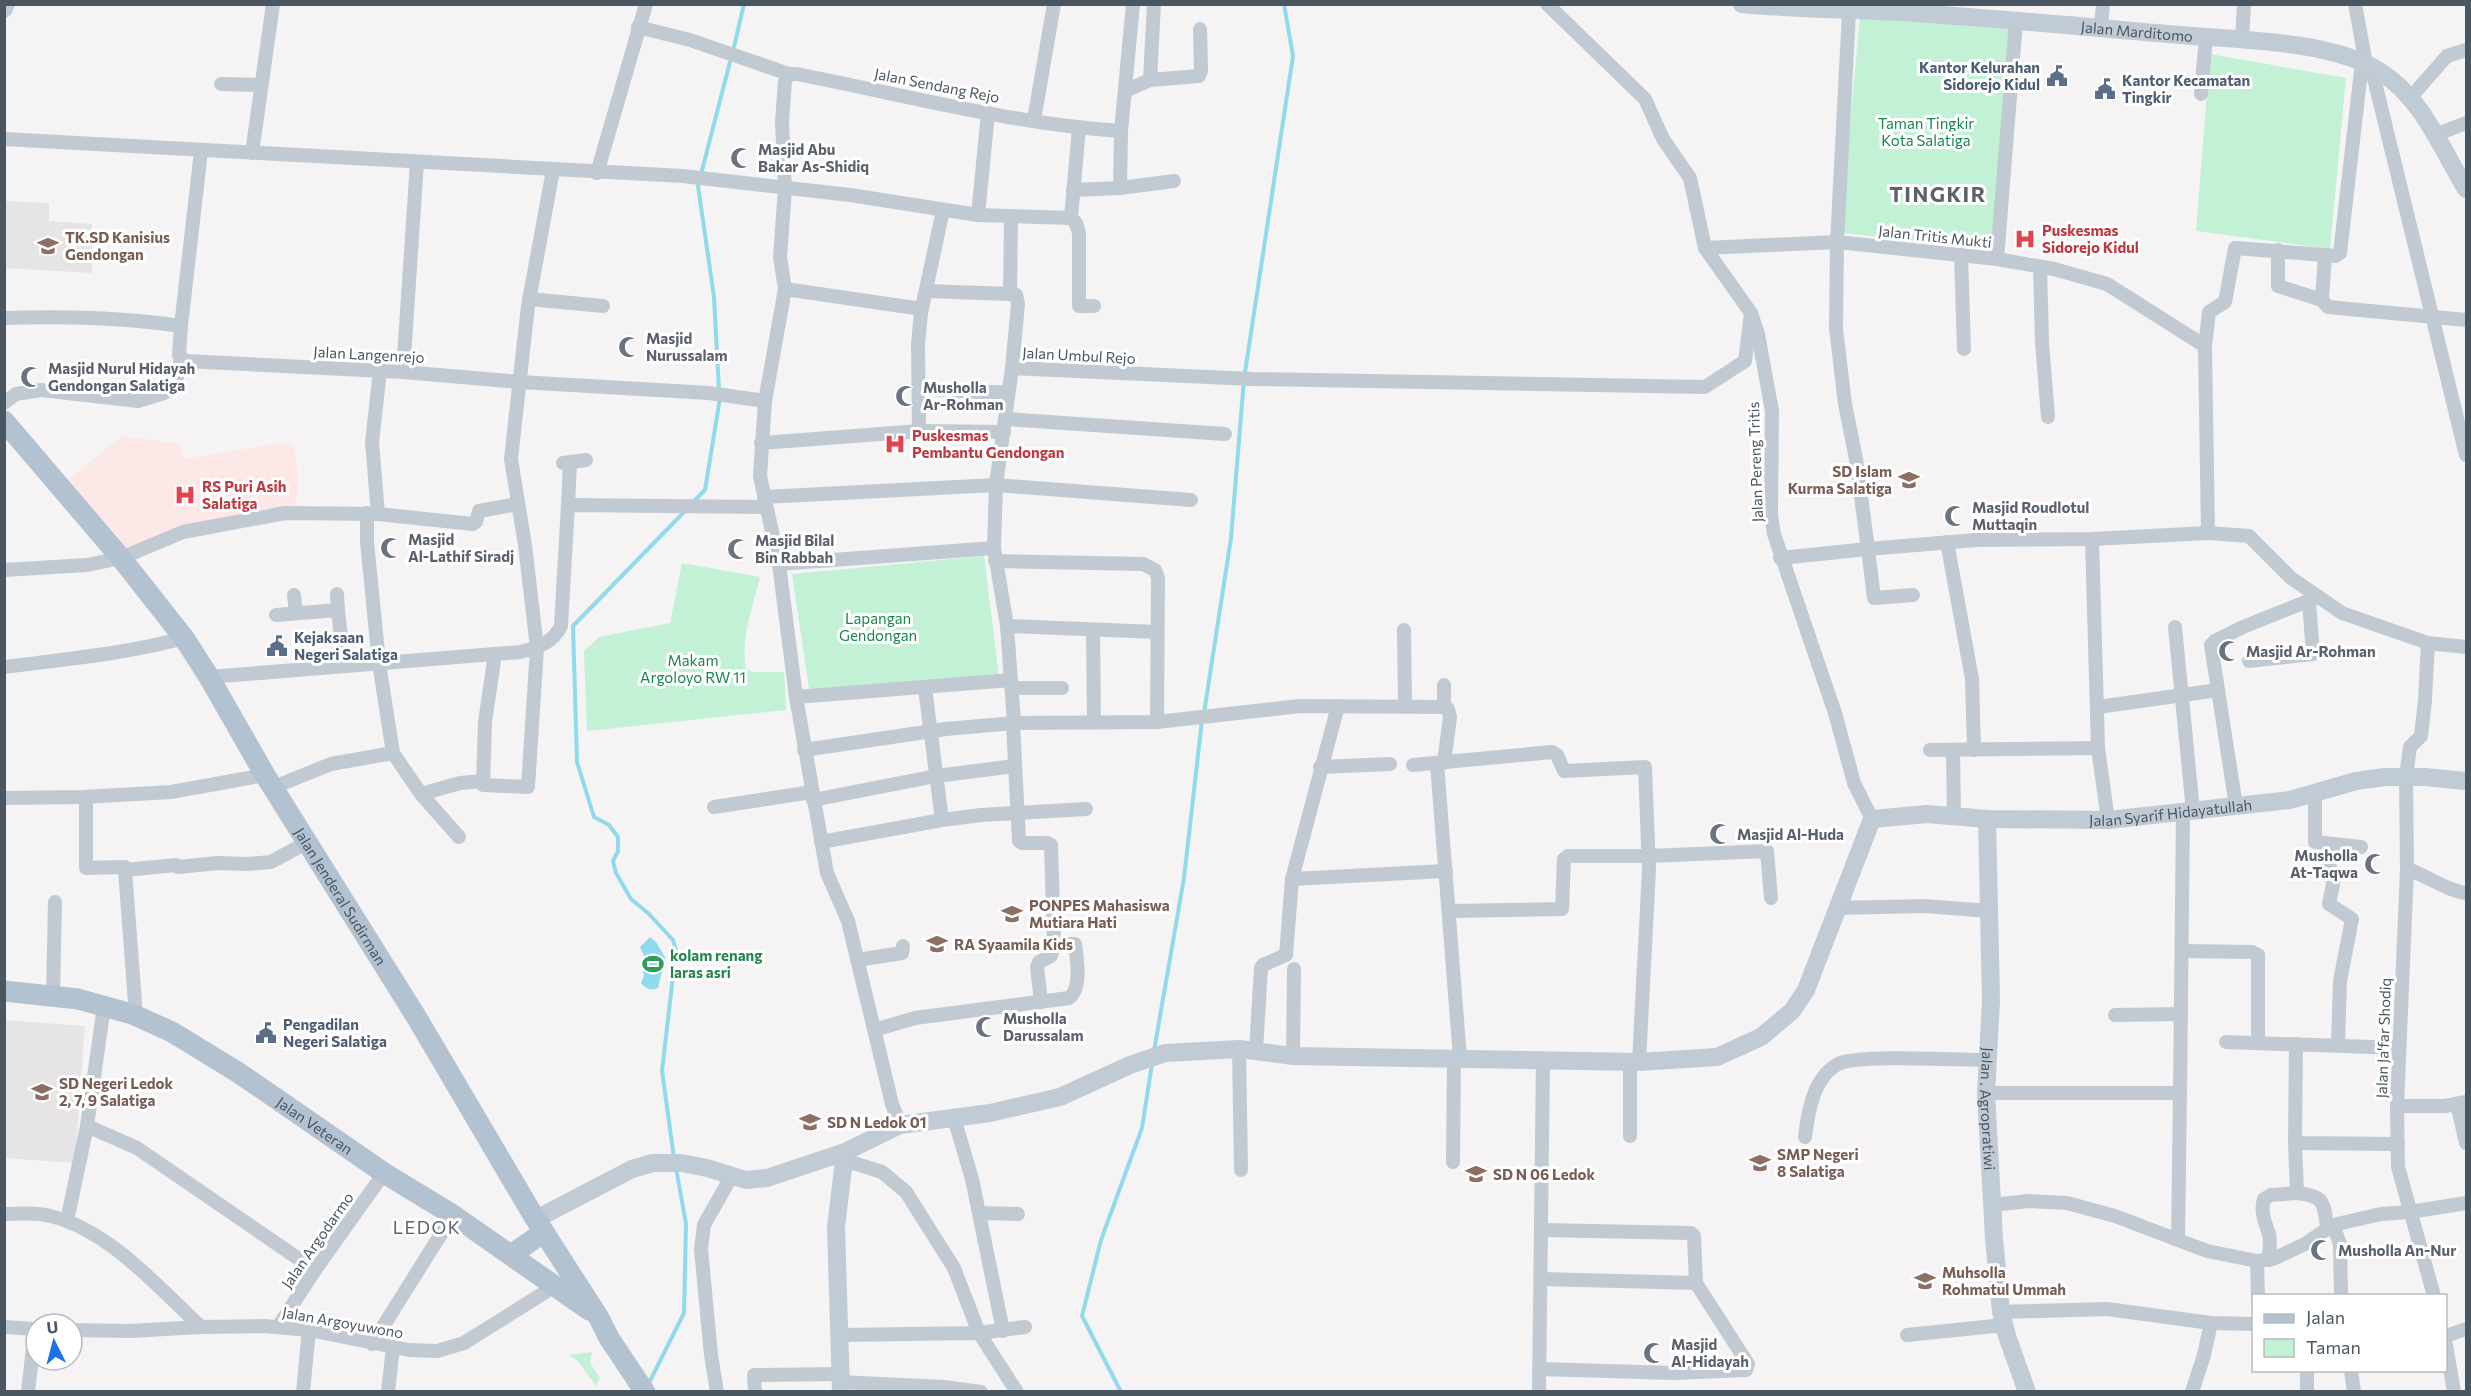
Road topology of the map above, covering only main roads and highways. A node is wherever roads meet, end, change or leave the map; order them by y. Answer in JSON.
{"nodes":[{"id":1,"x":4,"y":421,"type":"edge"},
{"id":2,"x":4,"y":991,"type":"edge"},
{"id":3,"x":540,"y":1226,"type":"junction"},
{"id":4,"x":511,"y":1255,"type":"junction"},
{"id":5,"x":599,"y":1318,"type":"junction"},
{"id":6,"x":644,"y":1390,"type":"edge"}],
"edges":[{"from":1,"to":3,"type":"main road","name":"Jalan Jenderal Sudirman"},
{"from":2,"to":4,"type":"main road","name":"Jalan Veteran"},
{"from":3,"to":4,"type":"main road"},
{"from":3,"to":5,"type":"main road","name":"Jalan Jenderal Sudirman"},
{"from":4,"to":5,"type":"main road","name":"Jalan Veteran"},
{"from":5,"to":6,"type":"main road","name":"Jalan Jenderal Sudirman"}]}
